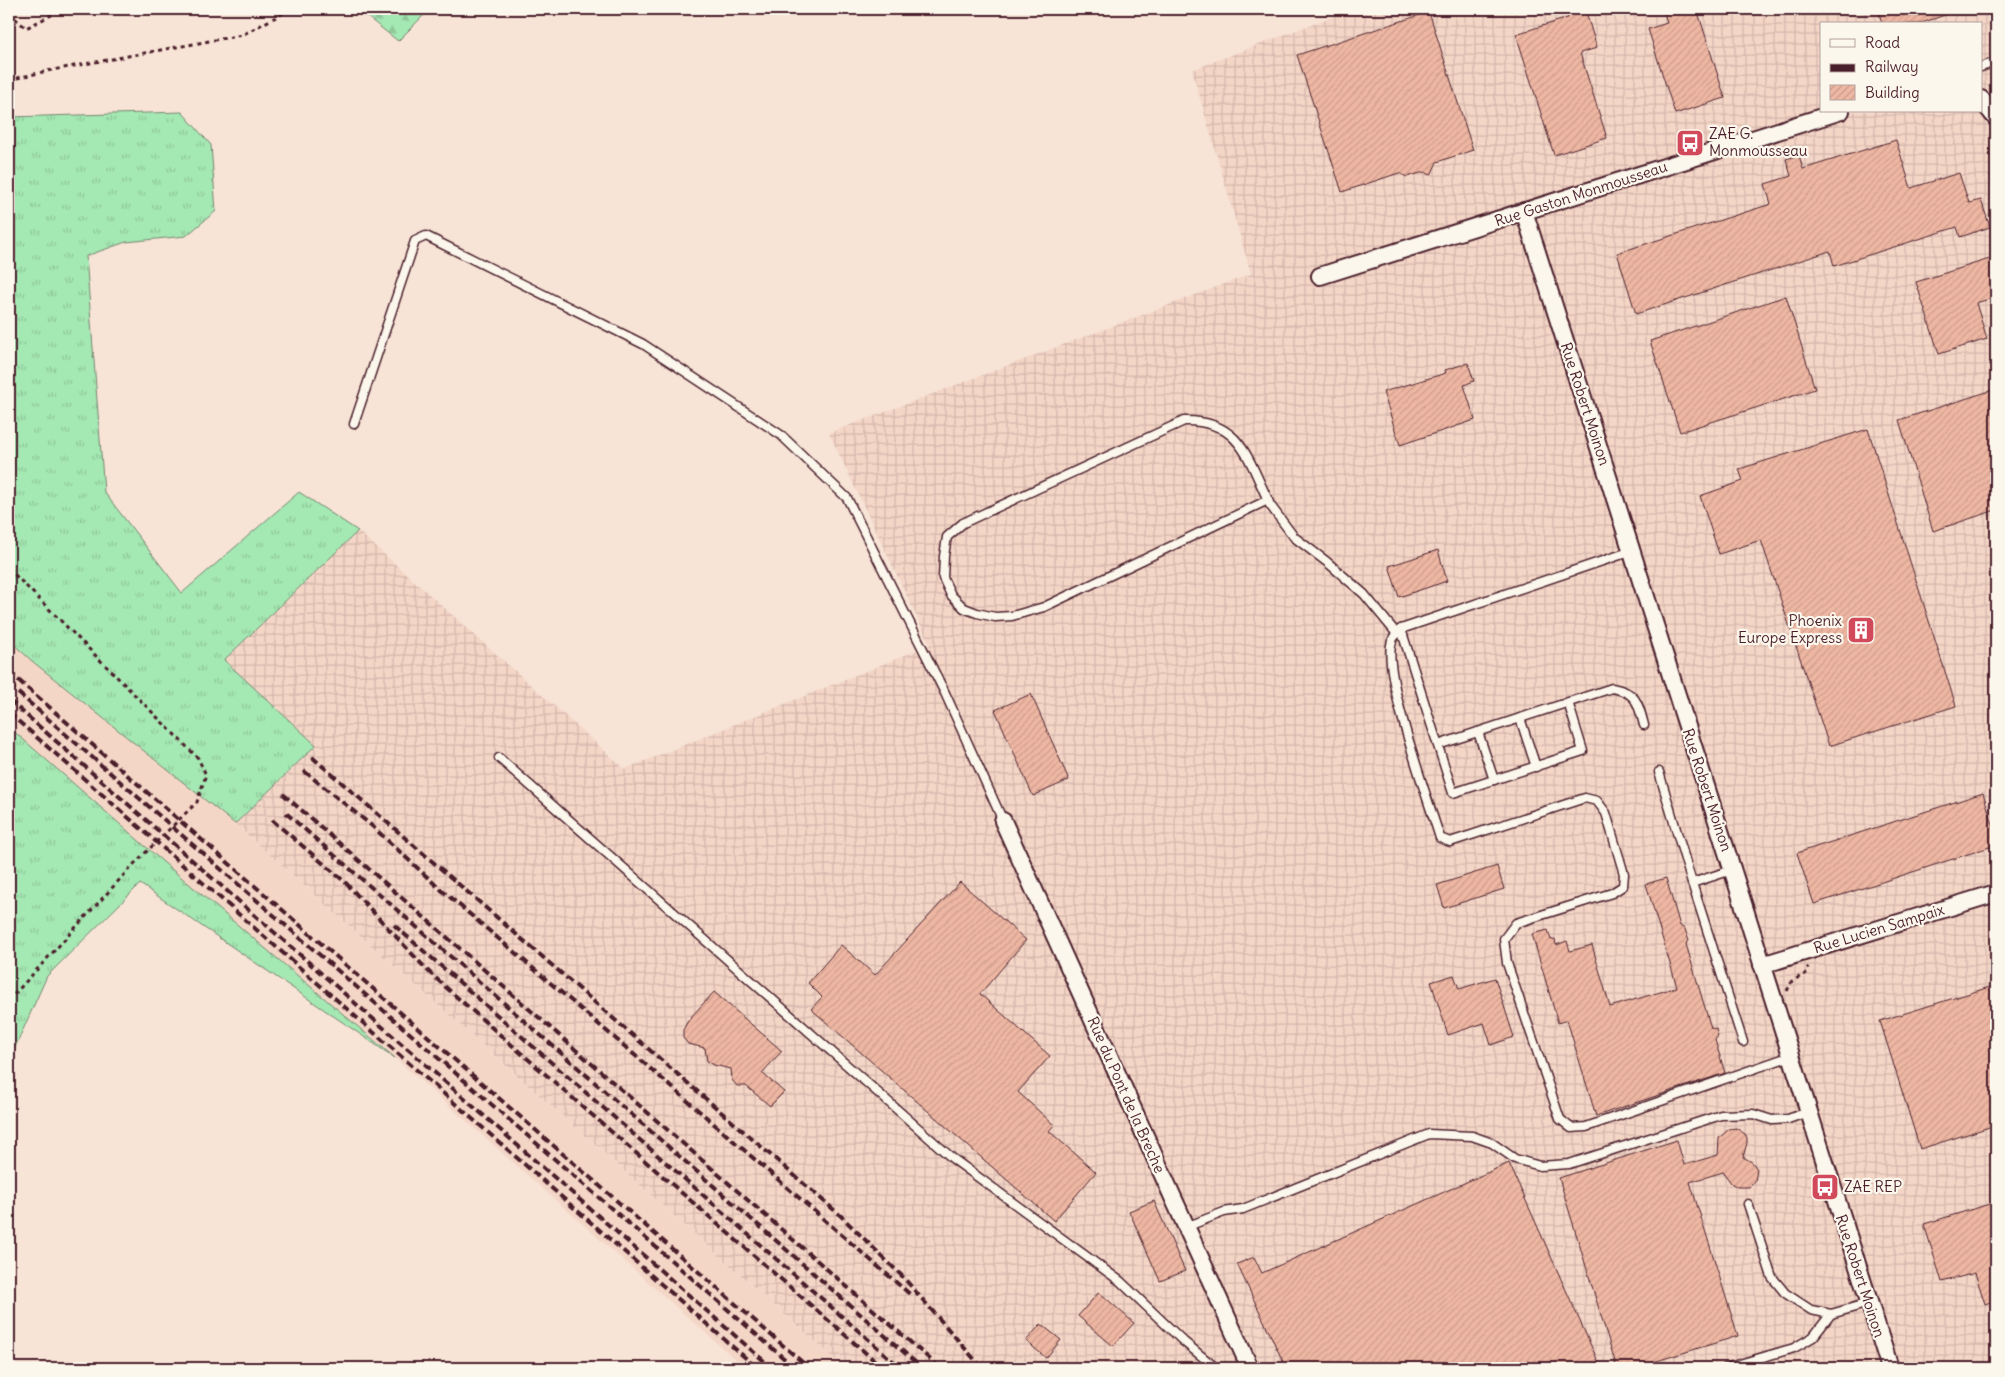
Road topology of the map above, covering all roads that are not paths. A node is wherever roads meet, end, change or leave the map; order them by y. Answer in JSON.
{"nodes":[{"id":1,"x":1996,"y":62,"type":"edge"},
{"id":2,"x":1982,"y":67,"type":"edge"},
{"id":3,"x":1982,"y":100,"type":"edge"},
{"id":4,"x":1838,"y":112,"type":"edge"},
{"id":5,"x":1996,"y":118,"type":"edge"},
{"id":6,"x":1524,"y":212,"type":"junction"},
{"id":7,"x":1320,"y":276,"type":"dead end"},
{"id":8,"x":354,"y":424,"type":"dead end"},
{"id":9,"x":1268,"y":500,"type":"junction"},
{"id":10,"x":1632,"y":551,"type":"junction"},
{"id":11,"x":1399,"y":632,"type":"junction"},
{"id":12,"x":1568,"y":702,"type":"junction"},
{"id":13,"x":1520,"y":718,"type":"junction"},
{"id":14,"x":1644,"y":724,"type":"dead end"},
{"id":15,"x":1478,"y":732,"type":"junction"},
{"id":16,"x":1438,"y":745,"type":"junction"},
{"id":17,"x":499,"y":758,"type":"dead end"},
{"id":18,"x":1536,"y":767,"type":"junction"},
{"id":19,"x":1659,"y":772,"type":"dead end"},
{"id":20,"x":1494,"y":780,"type":"junction"},
{"id":21,"x":1003,"y":821,"type":"joint"},
{"id":22,"x":1732,"y":870,"type":"junction"},
{"id":23,"x":1692,"y":883,"type":"junction"},
{"id":24,"x":1996,"y":894,"type":"edge"},
{"id":25,"x":1762,"y":965,"type":"junction"},
{"id":26,"x":1743,"y":1042,"type":"dead end"},
{"id":27,"x":1791,"y":1056,"type":"junction"},
{"id":28,"x":1808,"y":1112,"type":"junction"},
{"id":29,"x":1748,"y":1204,"type":"dead end"},
{"id":30,"x":1186,"y":1227,"type":"junction"},
{"id":31,"x":1869,"y":1303,"type":"junction"},
{"id":32,"x":1831,"y":1314,"type":"junction"},
{"id":33,"x":1216,"y":1368,"type":"edge"},
{"id":34,"x":1250,"y":1368,"type":"edge"},
{"id":35,"x":1726,"y":1368,"type":"edge"},
{"id":36,"x":1890,"y":1368,"type":"edge"}],
"edges":[{"from":1,"to":2,"type":"lane"},
{"from":3,"to":5,"type":"street"},
{"from":4,"to":6,"type":"street","name":"Rue Gaston Monmousseau"},
{"from":6,"to":7,"type":"street","name":"Rue Gaston Monmousseau"},
{"from":6,"to":10,"type":"street","name":"Rue Robert Moinon"},
{"from":8,"to":21,"type":"lane"},
{"from":9,"to":9,"type":"lane"},
{"from":9,"to":11,"type":"lane"},
{"from":10,"to":11,"type":"lane"},
{"from":10,"to":22,"type":"street","name":"Rue Robert Moinon"},
{"from":11,"to":16,"type":"lane"},
{"from":11,"to":27,"type":"lane"},
{"from":12,"to":13,"type":"lane"},
{"from":12,"to":14,"type":"lane"},
{"from":12,"to":18,"type":"lane"},
{"from":13,"to":15,"type":"lane"},
{"from":13,"to":18,"type":"lane"},
{"from":15,"to":16,"type":"lane"},
{"from":15,"to":20,"type":"lane"},
{"from":16,"to":20,"type":"lane"},
{"from":17,"to":33,"type":"lane"},
{"from":18,"to":20,"type":"lane"},
{"from":19,"to":23,"type":"lane"},
{"from":21,"to":30,"type":"street","name":"Rue du Pont de la Breche"},
{"from":22,"to":23,"type":"lane"},
{"from":22,"to":25,"type":"street","name":"Rue Robert Moinon"},
{"from":23,"to":26,"type":"lane"},
{"from":24,"to":25,"type":"street","name":"Rue Lucien Sampaix"},
{"from":25,"to":27,"type":"street","name":"Rue Robert Moinon"},
{"from":27,"to":28,"type":"street","name":"Rue Robert Moinon"},
{"from":28,"to":30,"type":"lane"},
{"from":28,"to":31,"type":"street","name":"Rue Robert Moinon"},
{"from":29,"to":32,"type":"lane"},
{"from":30,"to":34,"type":"street","name":"Rue du Pont de la Breche"},
{"from":31,"to":32,"type":"lane"},
{"from":31,"to":36,"type":"street","name":"Rue Robert Moinon"},
{"from":32,"to":35,"type":"lane"}]}
